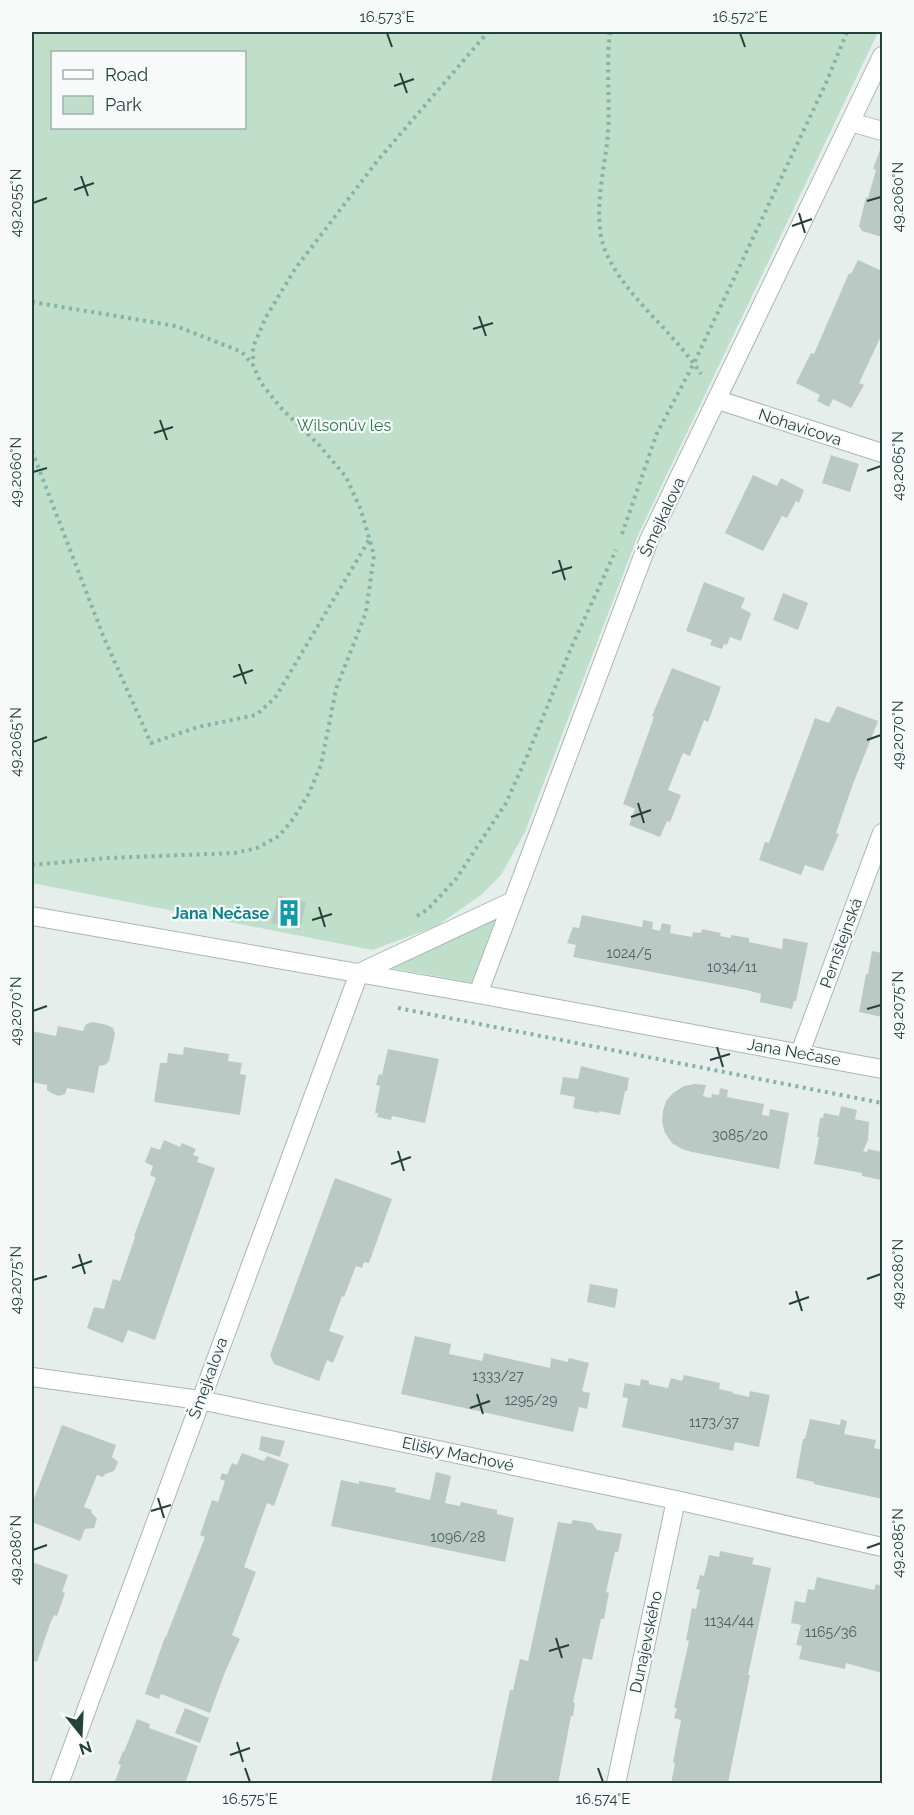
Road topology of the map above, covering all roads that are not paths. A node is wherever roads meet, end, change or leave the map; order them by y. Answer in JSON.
{"nodes":[{"id":1,"x":882,"y":56,"type":"edge"},
{"id":2,"x":851,"y":122,"type":"junction"},
{"id":3,"x":882,"y":131,"type":"edge"},
{"id":4,"x":718,"y":400,"type":"junction"},
{"id":5,"x":882,"y":453,"type":"edge"},
{"id":6,"x":882,"y":833,"type":"edge"},
{"id":7,"x":513,"y":901,"type":"junction"},
{"id":8,"x":32,"y":916,"type":"edge"},
{"id":9,"x":359,"y":974,"type":"junction"},
{"id":10,"x":478,"y":994,"type":"junction"},
{"id":11,"x":801,"y":1053,"type":"junction"},
{"id":12,"x":882,"y":1069,"type":"edge"},
{"id":13,"x":32,"y":1377,"type":"edge"},
{"id":14,"x":200,"y":1400,"type":"junction"},
{"id":15,"x":676,"y":1500,"type":"junction"},
{"id":16,"x":882,"y":1547,"type":"edge"},
{"id":17,"x":59,"y":1784,"type":"edge"},
{"id":18,"x":616,"y":1784,"type":"edge"}],
"edges":[{"from":1,"to":2,"type":"street","name":"Šmejkalova"},
{"from":2,"to":3,"type":"street"},
{"from":2,"to":4,"type":"street","name":"Šmejkalova"},
{"from":4,"to":5,"type":"street","name":"Nohavicova"},
{"from":4,"to":7,"type":"street","name":"Šmejkalova"},
{"from":6,"to":11,"type":"street","name":"Pernštejnská"},
{"from":7,"to":9,"type":"street"},
{"from":7,"to":10,"type":"street","name":"Šmejkalova"},
{"from":8,"to":9,"type":"street","name":"Jana Nečase"},
{"from":9,"to":10,"type":"street","name":"Jana Nečase"},
{"from":9,"to":14,"type":"street","name":"Šmejkalova"},
{"from":10,"to":11,"type":"street","name":"Jana Nečase"},
{"from":11,"to":12,"type":"street","name":"Jana Nečase"},
{"from":13,"to":14,"type":"street","name":"Elišky Machové"},
{"from":14,"to":15,"type":"street","name":"Elišky Machové"},
{"from":14,"to":17,"type":"street","name":"Šmejkalova"},
{"from":15,"to":16,"type":"street","name":"Elišky Machové"},
{"from":15,"to":18,"type":"street","name":"Dunajevského"}]}
